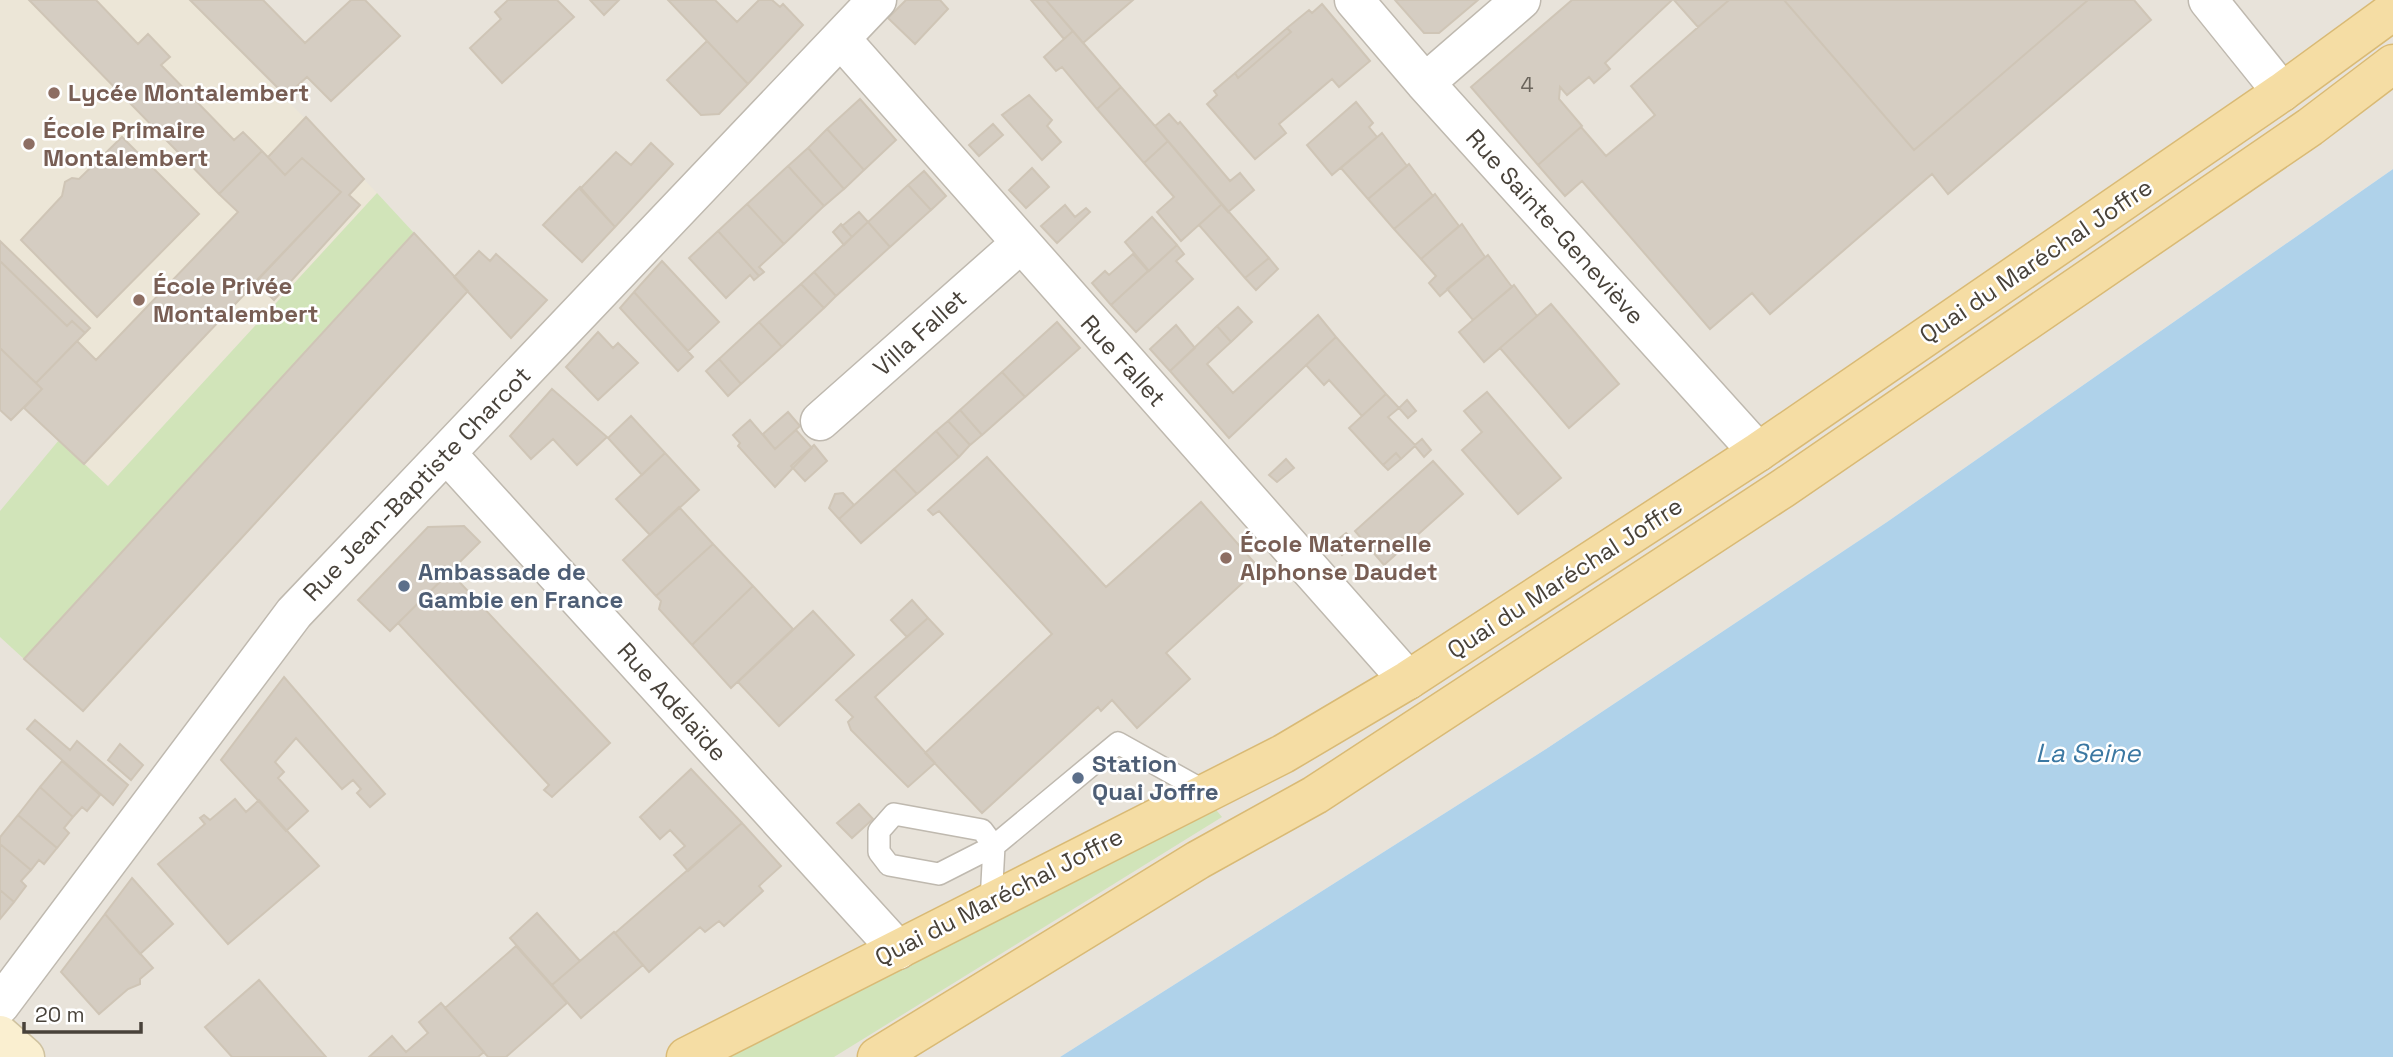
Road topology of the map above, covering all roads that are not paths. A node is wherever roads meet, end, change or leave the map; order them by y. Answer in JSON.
{"nodes":[{"id":1,"x":877,"y":0,"type":"edge"},
{"id":2,"x":1354,"y":0,"type":"edge"},
{"id":3,"x":1521,"y":0,"type":"edge"},
{"id":4,"x":2208,"y":0,"type":"edge"},
{"id":5,"x":2393,"y":11,"type":"edge"},
{"id":6,"x":841,"y":39,"type":"junction"},
{"id":7,"x":2393,"y":64,"type":"edge"},
{"id":8,"x":1425,"y":83,"type":"junction"},
{"id":9,"x":2282,"y":92,"type":"junction"},
{"id":10,"x":1020,"y":244,"type":"junction"},
{"id":11,"x":820,"y":421,"type":"dead end"},
{"id":12,"x":1758,"y":452,"type":"junction"},
{"id":13,"x":447,"y":454,"type":"junction"},
{"id":14,"x":1408,"y":680,"type":"junction"},
{"id":15,"x":1206,"y":792,"type":"junction"},
{"id":16,"x":994,"y":846,"type":"junction"},
{"id":17,"x":991,"y":902,"type":"junction"},
{"id":18,"x":898,"y":950,"type":"junction"},
{"id":19,"x":0,"y":1005,"type":"edge"},
{"id":20,"x":0,"y":1035,"type":"edge"},
{"id":21,"x":24,"y":1057,"type":"edge"},
{"id":22,"x":686,"y":1057,"type":"edge"},
{"id":23,"x":877,"y":1057,"type":"edge"}],
"edges":[{"from":1,"to":6,"type":"street","name":"Rue Jean-Baptiste Charcot"},
{"from":2,"to":8,"type":"street","name":"Rue Sainte-Geneviève"},
{"from":3,"to":8,"type":"street"},
{"from":4,"to":9,"type":"street"},
{"from":5,"to":9,"type":"main road","name":"Quai du Maréchal Joffre"},
{"from":6,"to":10,"type":"street","name":"Rue Fallet"},
{"from":6,"to":13,"type":"street","name":"Rue Jean-Baptiste Charcot"},
{"from":7,"to":23,"type":"main road","name":"Quai du Maréchal Joffre"},
{"from":8,"to":12,"type":"street","name":"Rue Sainte-Geneviève"},
{"from":9,"to":12,"type":"main road","name":"Quai du Maréchal Joffre"},
{"from":10,"to":11,"type":"street","name":"Villa Fallet"},
{"from":10,"to":14,"type":"street","name":"Rue Fallet"},
{"from":12,"to":14,"type":"main road","name":"Quai du Maréchal Joffre"},
{"from":13,"to":18,"type":"street","name":"Rue Adélaïde"},
{"from":13,"to":19,"type":"street","name":"Rue Jean-Baptiste Charcot"},
{"from":14,"to":15,"type":"main road","name":"Quai du Maréchal Joffre"},
{"from":15,"to":16,"type":"lane"},
{"from":15,"to":17,"type":"main road","name":"Quai du Maréchal Joffre"},
{"from":16,"to":16,"type":"lane"},
{"from":16,"to":17,"type":"lane"},
{"from":17,"to":18,"type":"main road","name":"Quai du Maréchal Joffre"},
{"from":18,"to":22,"type":"main road","name":"Quai du Maréchal Joffre"},
{"from":20,"to":21,"type":"main road"}]}
